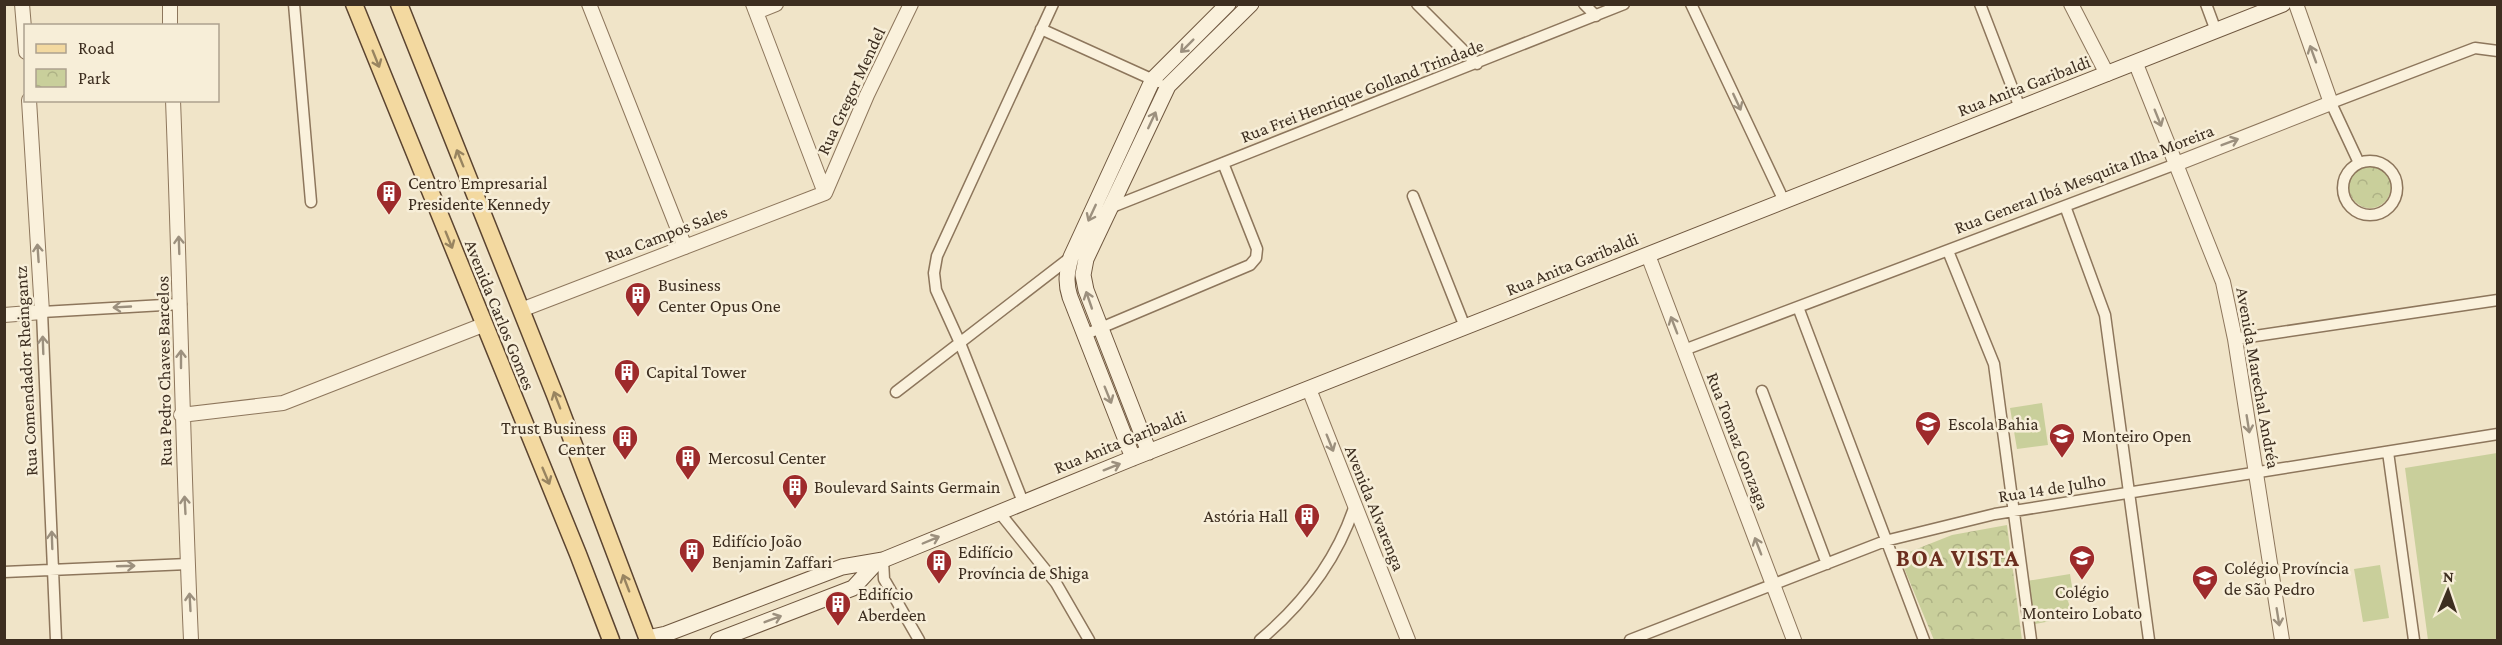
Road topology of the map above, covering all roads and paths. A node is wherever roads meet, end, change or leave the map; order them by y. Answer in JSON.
{"nodes":[{"id":1,"x":22,"y":4,"type":"edge"},
{"id":2,"x":170,"y":4,"type":"edge"},
{"id":3,"x":294,"y":4,"type":"edge"},
{"id":4,"x":354,"y":4,"type":"edge"},
{"id":5,"x":399,"y":4,"type":"edge"},
{"id":6,"x":589,"y":4,"type":"edge"},
{"id":7,"x":776,"y":4,"type":"edge"},
{"id":8,"x":911,"y":4,"type":"edge"},
{"id":9,"x":1053,"y":4,"type":"edge"},
{"id":10,"x":1228,"y":4,"type":"edge"},
{"id":11,"x":1251,"y":4,"type":"edge"},
{"id":12,"x":1417,"y":4,"type":"edge"},
{"id":13,"x":1584,"y":4,"type":"edge"},
{"id":14,"x":1624,"y":4,"type":"edge"},
{"id":15,"x":1691,"y":4,"type":"edge"},
{"id":16,"x":1980,"y":4,"type":"edge"},
{"id":17,"x":2071,"y":4,"type":"edge"},
{"id":18,"x":2206,"y":4,"type":"edge"},
{"id":19,"x":2283,"y":4,"type":"edge"},
{"id":20,"x":2296,"y":4,"type":"edge"},
{"id":21,"x":755,"y":8,"type":"edge"},
{"id":22,"x":1596,"y":16,"type":"junction"},
{"id":23,"x":170,"y":24,"type":"edge"},
{"id":24,"x":24,"y":28,"type":"edge"},
{"id":25,"x":1041,"y":29,"type":"junction"},
{"id":26,"x":2216,"y":31,"type":"junction"},
{"id":27,"x":2498,"y":51,"type":"edge"},
{"id":28,"x":1477,"y":64,"type":"junction"},
{"id":29,"x":2136,"y":64,"type":"junction"},
{"id":30,"x":2107,"y":74,"type":"junction"},
{"id":31,"x":1153,"y":79,"type":"junction"},
{"id":32,"x":1168,"y":86,"type":"junction"},
{"id":33,"x":28,"y":102,"type":"edge"},
{"id":34,"x":173,"y":102,"type":"edge"},
{"id":35,"x":2331,"y":103,"type":"junction"},
{"id":36,"x":2020,"y":108,"type":"junction"},
{"id":37,"x":1223,"y":163,"type":"junction"},
{"id":38,"x":2359,"y":163,"type":"junction"},
{"id":39,"x":2176,"y":164,"type":"junction"},
{"id":40,"x":825,"y":193,"type":"junction"},
{"id":41,"x":1413,"y":196,"type":"dead end"},
{"id":42,"x":1784,"y":201,"type":"junction"},
{"id":43,"x":311,"y":202,"type":"dead end"},
{"id":44,"x":2065,"y":206,"type":"junction"},
{"id":45,"x":1112,"y":207,"type":"junction"},
{"id":46,"x":685,"y":247,"type":"junction"},
{"id":47,"x":1948,"y":251,"type":"junction"},
{"id":48,"x":1648,"y":255,"type":"junction"},
{"id":49,"x":1071,"y":257,"type":"junction"},
{"id":50,"x":2498,"y":300,"type":"edge"},
{"id":51,"x":181,"y":304,"type":"junction"},
{"id":52,"x":1798,"y":307,"type":"junction"},
{"id":53,"x":521,"y":310,"type":"junction"},
{"id":54,"x":42,"y":312,"type":"junction"},
{"id":55,"x":4,"y":315,"type":"edge"},
{"id":56,"x":483,"y":325,"type":"junction"},
{"id":57,"x":1465,"y":327,"type":"junction"},
{"id":58,"x":1099,"y":329,"type":"junction"},
{"id":59,"x":1084,"y":335,"type":"junction"},
{"id":60,"x":2235,"y":339,"type":"junction"},
{"id":61,"x":960,"y":343,"type":"junction"},
{"id":62,"x":1684,"y":350,"type":"junction"},
{"id":63,"x":1309,"y":389,"type":"junction"},
{"id":64,"x":1762,"y":391,"type":"dead end"},
{"id":65,"x":896,"y":392,"type":"dead end"},
{"id":66,"x":182,"y":415,"type":"junction"},
{"id":67,"x":2498,"y":434,"type":"edge"},
{"id":68,"x":1149,"y":452,"type":"junction"},
{"id":69,"x":2388,"y":452,"type":"junction"},
{"id":70,"x":1133,"y":458,"type":"junction"},
{"id":71,"x":2256,"y":472,"type":"junction"},
{"id":72,"x":2128,"y":493,"type":"junction"},
{"id":73,"x":1023,"y":502,"type":"junction"},
{"id":74,"x":1355,"y":506,"type":"junction"},
{"id":75,"x":2015,"y":511,"type":"junction"},
{"id":76,"x":999,"y":512,"type":"junction"},
{"id":77,"x":1885,"y":542,"type":"junction"},
{"id":78,"x":880,"y":561,"type":"junction"},
{"id":79,"x":188,"y":564,"type":"junction"},
{"id":80,"x":1827,"y":564,"type":"junction"},
{"id":81,"x":53,"y":569,"type":"junction"},
{"id":82,"x":4,"y":572,"type":"edge"},
{"id":83,"x":1773,"y":585,"type":"junction"},
{"id":84,"x":647,"y":639,"type":"edge"},
{"id":85,"x":56,"y":640,"type":"edge"},
{"id":86,"x":191,"y":640,"type":"edge"},
{"id":87,"x":611,"y":640,"type":"edge"},
{"id":88,"x":668,"y":640,"type":"edge"},
{"id":89,"x":718,"y":640,"type":"edge"},
{"id":90,"x":919,"y":640,"type":"edge"},
{"id":91,"x":1089,"y":640,"type":"edge"},
{"id":92,"x":1260,"y":640,"type":"edge"},
{"id":93,"x":1408,"y":640,"type":"edge"},
{"id":94,"x":1630,"y":640,"type":"edge"},
{"id":95,"x":1794,"y":640,"type":"edge"},
{"id":96,"x":1924,"y":640,"type":"edge"},
{"id":97,"x":2031,"y":640,"type":"edge"},
{"id":98,"x":2149,"y":640,"type":"edge"},
{"id":99,"x":2282,"y":640,"type":"edge"},
{"id":100,"x":2414,"y":640,"type":"edge"}],
"edges":[{"from":1,"to":24,"type":"street"},
{"from":2,"to":23,"type":"street"},
{"from":3,"to":43,"type":"street"},
{"from":4,"to":56,"type":"main road","name":"Avenida Carlos Gomes","one_way":true},
{"from":53,"to":5,"type":"main road","name":"Avenida Carlos Gomes","one_way":true},
{"from":6,"to":46,"type":"street"},
{"from":7,"to":21,"type":"street"},
{"from":8,"to":40,"type":"street","name":"Rua Gregor Mendel"},
{"from":9,"to":25,"type":"street"},
{"from":10,"to":31,"type":"main road","one_way":true},
{"from":11,"to":32,"type":"main road"},
{"from":12,"to":28,"type":"street"},
{"from":13,"to":22,"type":"street"},
{"from":14,"to":22,"type":"street","name":"Rua Frei Henrique Golland Trindade"},
{"from":15,"to":42,"type":"street","one_way":true},
{"from":16,"to":36,"type":"street"},
{"from":17,"to":30,"type":"street"},
{"from":18,"to":26,"type":"street"},
{"from":19,"to":26,"type":"main road","name":"Rua Anita Garibaldi"},
{"from":35,"to":20,"type":"street","one_way":true},
{"from":21,"to":40,"type":"street"},
{"from":22,"to":28,"type":"street","name":"Rua Frei Henrique Golland Trindade"},
{"from":25,"to":31,"type":"street"},
{"from":25,"to":61,"type":"street"},
{"from":26,"to":29,"type":"main road","name":"Rua Anita Garibaldi"},
{"from":27,"to":35,"type":"street","name":"Rua General Ibá Mesquita Ilha Moreira"},
{"from":28,"to":37,"type":"street","name":"Rua Frei Henrique Golland Trindade"},
{"from":29,"to":30,"type":"main road","name":"Rua Anita Garibaldi"},
{"from":29,"to":39,"type":"street","name":"Avenida Marechal Andréa","one_way":true},
{"from":30,"to":36,"type":"main road","name":"Rua Anita Garibaldi"},
{"from":31,"to":32,"type":"street"},
{"from":31,"to":49,"type":"main road","one_way":true},
{"from":45,"to":32,"type":"main road","one_way":true},
{"from":54,"to":33,"type":"street","name":"Rua Comendador Rheingantz","one_way":true},
{"from":51,"to":34,"type":"street","name":"Rua Pedro Chaves Barcelos","one_way":true},
{"from":35,"to":38,"type":"street"},
{"from":39,"to":35,"type":"street","name":"Rua General Ibá Mesquita Ilha Moreira","one_way":true},
{"from":36,"to":42,"type":"main road","name":"Rua Anita Garibaldi"},
{"from":37,"to":45,"type":"street","name":"Rua Frei Henrique Golland Trindade"},
{"from":37,"to":58,"type":"street"},
{"from":38,"to":38,"type":"street"},
{"from":39,"to":44,"type":"street","name":"Rua General Ibá Mesquita Ilha Moreira"},
{"from":39,"to":60,"type":"street","name":"Avenida Marechal Andréa"},
{"from":40,"to":46,"type":"street","name":"Rua Campos Sales"},
{"from":41,"to":57,"type":"street"},
{"from":42,"to":48,"type":"main road","name":"Rua Anita Garibaldi"},
{"from":44,"to":47,"type":"street","name":"Rua General Ibá Mesquita Ilha Moreira"},
{"from":44,"to":72,"type":"street"},
{"from":58,"to":45,"type":"main road","one_way":true},
{"from":46,"to":53,"type":"street","name":"Rua Campos Sales"},
{"from":47,"to":52,"type":"street","name":"Rua General Ibá Mesquita Ilha Moreira"},
{"from":47,"to":75,"type":"street"},
{"from":48,"to":57,"type":"main road","name":"Rua Anita Garibaldi"},
{"from":62,"to":48,"type":"street","name":"Rua Tomaz Gonzaga","one_way":true},
{"from":49,"to":59,"type":"main road"},
{"from":49,"to":61,"type":"street"},
{"from":50,"to":60,"type":"street"},
{"from":51,"to":54,"type":"street","one_way":true},
{"from":66,"to":51,"type":"street","name":"Rua Pedro Chaves Barcelos","one_way":true},
{"from":52,"to":62,"type":"street","name":"Rua General Ibá Mesquita Ilha Moreira"},
{"from":52,"to":77,"type":"street"},
{"from":84,"to":53,"type":"main road","name":"Avenida Carlos Gomes","one_way":true},
{"from":54,"to":55,"type":"street"},
{"from":81,"to":54,"type":"street","name":"Rua Comendador Rheingantz","one_way":true},
{"from":56,"to":66,"type":"street"},
{"from":56,"to":87,"type":"main road","name":"Avenida Carlos Gomes","one_way":true},
{"from":57,"to":63,"type":"main road","name":"Rua Anita Garibaldi"},
{"from":58,"to":59,"type":"street"},
{"from":58,"to":68,"type":"main road"},
{"from":59,"to":70,"type":"main road","one_way":true},
{"from":60,"to":71,"type":"street","name":"Avenida Marechal Andréa","one_way":true},
{"from":61,"to":65,"type":"street"},
{"from":61,"to":73,"type":"street"},
{"from":83,"to":62,"type":"street","name":"Rua Tomaz Gonzaga","one_way":true},
{"from":63,"to":68,"type":"main road","name":"Rua Anita Garibaldi"},
{"from":63,"to":74,"type":"street","name":"Avenida Alvarenga","one_way":true},
{"from":64,"to":80,"type":"street"},
{"from":79,"to":66,"type":"street","name":"Rua Pedro Chaves Barcelos","one_way":true},
{"from":67,"to":69,"type":"street","name":"Rua 14 de Julho"},
{"from":68,"to":70,"type":"main road","name":"Rua Anita Garibaldi"},
{"from":69,"to":71,"type":"street","name":"Rua 14 de Julho"},
{"from":69,"to":100,"type":"street"},
{"from":73,"to":70,"type":"main road","name":"Rua Anita Garibaldi","one_way":true},
{"from":71,"to":72,"type":"street","name":"Rua 14 de Julho"},
{"from":71,"to":99,"type":"street","name":"Avenida Marechal Andréa","one_way":true},
{"from":72,"to":75,"type":"street","name":"Rua 14 de Julho"},
{"from":72,"to":98,"type":"street"},
{"from":73,"to":76,"type":"main road","name":"Rua Anita Garibaldi"},
{"from":74,"to":92,"type":"street"},
{"from":74,"to":93,"type":"street","name":"Avenida Alvarenga"},
{"from":75,"to":77,"type":"street","name":"Rua 14 de Julho"},
{"from":75,"to":97,"type":"street"},
{"from":78,"to":76,"type":"main road","name":"Rua Anita Garibaldi","one_way":true},
{"from":76,"to":91,"type":"street"},
{"from":77,"to":80,"type":"street","name":"Rua 14 de Julho"},
{"from":77,"to":96,"type":"street"},
{"from":78,"to":84,"type":"main road","name":"Rua Anita Garibaldi"},
{"from":78,"to":88,"type":"main road"},
{"from":89,"to":78,"type":"main road","name":"Rua Anita Garibaldi","one_way":true},
{"from":78,"to":90,"type":"street"},
{"from":81,"to":79,"type":"street","one_way":true},
{"from":86,"to":79,"type":"street","name":"Rua Pedro Chaves Barcelos","one_way":true},
{"from":80,"to":83,"type":"street","name":"Rua 14 de Julho"},
{"from":81,"to":82,"type":"street"},
{"from":81,"to":85,"type":"street","name":"Rua Comendador Rheingantz"},
{"from":83,"to":94,"type":"street","name":"Rua 14 de Julho"},
{"from":83,"to":95,"type":"street","name":"Rua Tomaz Gonzaga"}]}
